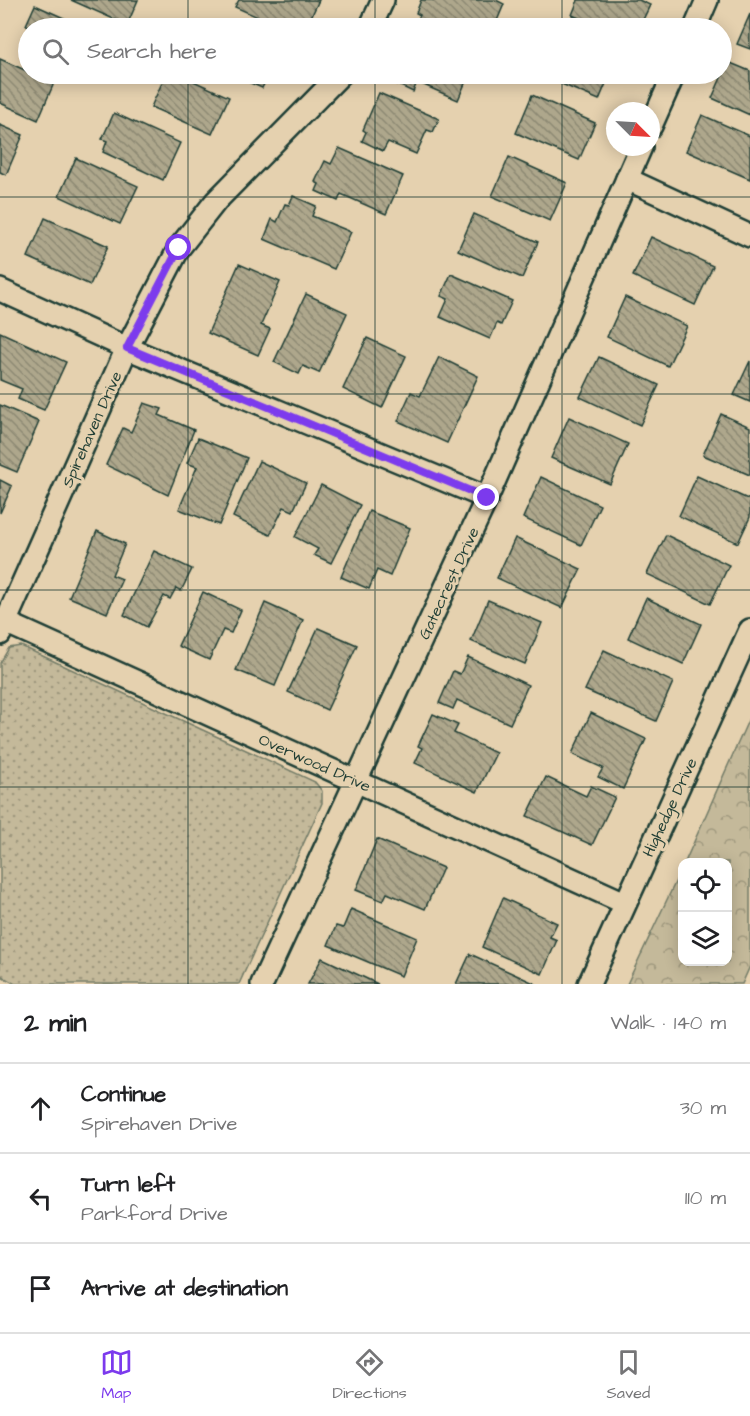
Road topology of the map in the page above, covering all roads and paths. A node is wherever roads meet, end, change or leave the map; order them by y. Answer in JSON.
{"nodes":[{"id":1,"x":383,"y":0,"type":"edge"},
{"id":2,"x":707,"y":0,"type":"edge"},
{"id":3,"x":375,"y":18,"type":"edge"},
{"id":4,"x":699,"y":18,"type":"edge"},
{"id":5,"x":331,"y":84,"type":"edge"},
{"id":6,"x":670,"y":84,"type":"edge"},
{"id":7,"x":660,"y":106,"type":"edge"},
{"id":8,"x":638,"y":156,"type":"edge"},
{"id":9,"x":627,"y":179,"type":"junction"},
{"id":10,"x":750,"y":236,"type":"edge"},
{"id":11,"x":0,"y":290,"type":"edge"},
{"id":12,"x":127,"y":348,"type":"junction"},
{"id":13,"x":487,"y":498,"type":"junction"},
{"id":14,"x":3,"y":628,"type":"edge"},
{"id":15,"x":750,"y":630,"type":"edge"},
{"id":16,"x":356,"y":781,"type":"junction"},
{"id":17,"x":625,"y":903,"type":"junction"},
{"id":18,"x":262,"y":984,"type":"edge"},
{"id":19,"x":589,"y":984,"type":"edge"}],
"edges":[{"from":1,"to":3,"type":"street"},
{"from":2,"to":4,"type":"street"},
{"from":5,"to":12,"type":"street","name":"Spirehaven Drive"},
{"from":6,"to":7,"type":"street"},
{"from":8,"to":9,"type":"street","name":"Gatecrest Drive"},
{"from":9,"to":10,"type":"street"},
{"from":9,"to":13,"type":"street","name":"Gatecrest Drive"},
{"from":11,"to":12,"type":"street"},
{"from":12,"to":13,"type":"street"},
{"from":12,"to":14,"type":"street","name":"Spirehaven Drive"},
{"from":13,"to":16,"type":"street","name":"Gatecrest Drive"},
{"from":14,"to":16,"type":"street","name":"Overwood Drive"},
{"from":15,"to":17,"type":"street","name":"Highedge Drive"},
{"from":16,"to":17,"type":"street","name":"Overwood Drive"},
{"from":16,"to":18,"type":"street","name":"Gatecrest Drive"},
{"from":17,"to":19,"type":"street","name":"Highedge Drive"}]}
